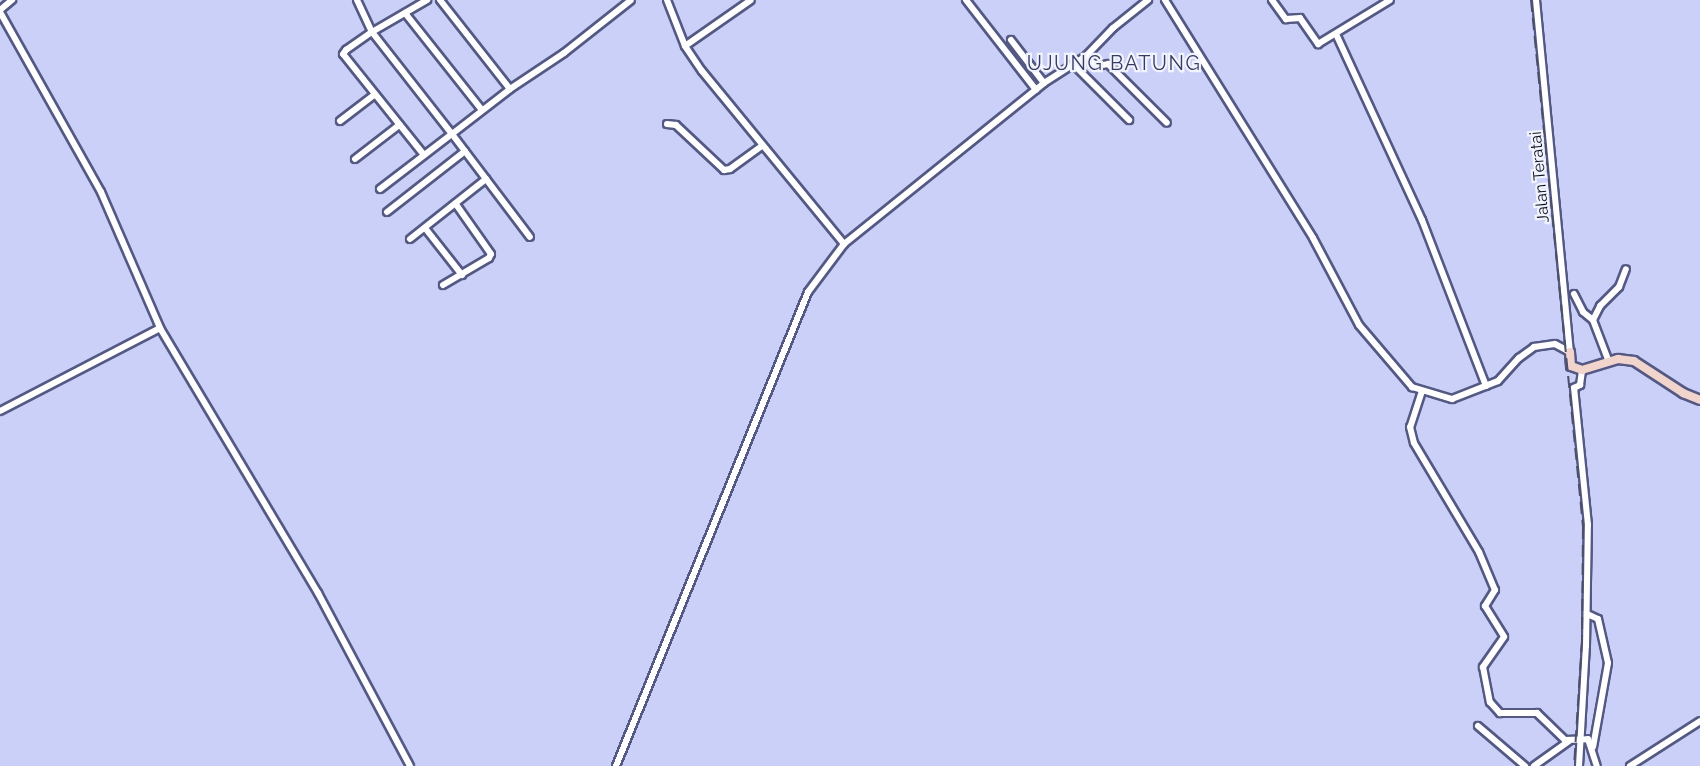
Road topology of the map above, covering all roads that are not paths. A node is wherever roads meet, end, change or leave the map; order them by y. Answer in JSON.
{"nodes":[{"id":1,"x":12,"y":0,"type":"edge"},
{"id":2,"x":357,"y":0,"type":"edge"},
{"id":3,"x":427,"y":0,"type":"edge"},
{"id":4,"x":440,"y":0,"type":"edge"},
{"id":5,"x":631,"y":0,"type":"edge"},
{"id":6,"x":667,"y":0,"type":"edge"},
{"id":7,"x":751,"y":0,"type":"edge"},
{"id":8,"x":966,"y":0,"type":"edge"},
{"id":9,"x":1148,"y":0,"type":"edge"},
{"id":10,"x":1165,"y":0,"type":"edge"},
{"id":11,"x":1272,"y":0,"type":"edge"},
{"id":12,"x":1390,"y":0,"type":"edge"},
{"id":13,"x":1536,"y":0,"type":"edge"},
{"id":14,"x":740,"y":3,"type":"edge"},
{"id":15,"x":0,"y":11,"type":"edge"},
{"id":16,"x":405,"y":13,"type":"junction"},
{"id":17,"x":372,"y":32,"type":"junction"},
{"id":18,"x":1336,"y":34,"type":"junction"},
{"id":19,"x":1011,"y":40,"type":"dead end"},
{"id":20,"x":685,"y":46,"type":"junction"},
{"id":21,"x":1086,"y":56,"type":"junction"},
{"id":22,"x":1074,"y":65,"type":"junction"},
{"id":23,"x":1044,"y":83,"type":"junction"},
{"id":24,"x":510,"y":89,"type":"junction"},
{"id":25,"x":1036,"y":90,"type":"junction"},
{"id":26,"x":374,"y":95,"type":"junction"},
{"id":27,"x":482,"y":110,"type":"junction"},
{"id":28,"x":1129,"y":120,"type":"dead end"},
{"id":29,"x":340,"y":121,"type":"dead end"},
{"id":30,"x":1167,"y":123,"type":"dead end"},
{"id":31,"x":667,"y":124,"type":"dead end"},
{"id":32,"x":399,"y":125,"type":"junction"},
{"id":33,"x":452,"y":134,"type":"junction"},
{"id":34,"x":762,"y":146,"type":"junction"},
{"id":35,"x":465,"y":151,"type":"junction"},
{"id":36,"x":424,"y":155,"type":"junction"},
{"id":37,"x":355,"y":159,"type":"dead end"},
{"id":38,"x":486,"y":179,"type":"junction"},
{"id":39,"x":380,"y":189,"type":"dead end"},
{"id":40,"x":455,"y":203,"type":"junction"},
{"id":41,"x":387,"y":212,"type":"dead end"},
{"id":42,"x":425,"y":228,"type":"junction"},
{"id":43,"x":530,"y":237,"type":"dead end"},
{"id":44,"x":410,"y":239,"type":"dead end"},
{"id":45,"x":844,"y":244,"type":"junction"},
{"id":46,"x":1626,"y":269,"type":"dead end"},
{"id":47,"x":462,"y":275,"type":"junction"},
{"id":48,"x":443,"y":285,"type":"dead end"},
{"id":49,"x":1574,"y":294,"type":"dead end"},
{"id":50,"x":1593,"y":320,"type":"junction"},
{"id":51,"x":160,"y":328,"type":"junction"},
{"id":52,"x":1570,"y":352,"type":"junction"},
{"id":53,"x":1609,"y":362,"type":"junction"},
{"id":54,"x":1582,"y":371,"type":"junction"},
{"id":55,"x":1486,"y":386,"type":"junction"},
{"id":56,"x":1422,"y":391,"type":"junction"},
{"id":57,"x":1700,"y":400,"type":"edge"},
{"id":58,"x":0,"y":411,"type":"edge"},
{"id":59,"x":1587,"y":614,"type":"junction"},
{"id":60,"x":1700,"y":721,"type":"edge"},
{"id":61,"x":1478,"y":726,"type":"dead end"},
{"id":62,"x":1580,"y":737,"type":"junction"},
{"id":63,"x":1569,"y":741,"type":"junction"},
{"id":64,"x":1593,"y":749,"type":"junction"},
{"id":65,"x":1599,"y":765,"type":"edge"},
{"id":66,"x":410,"y":766,"type":"edge"},
{"id":67,"x":616,"y":766,"type":"edge"},
{"id":68,"x":1525,"y":766,"type":"edge"},
{"id":69,"x":1534,"y":766,"type":"edge"},
{"id":70,"x":1579,"y":766,"type":"edge"},
{"id":71,"x":1630,"y":766,"type":"edge"}],
"edges":[{"from":1,"to":15,"type":"street"},
{"from":2,"to":17,"type":"street"},
{"from":3,"to":16,"type":"street"},
{"from":4,"to":24,"type":"street"},
{"from":5,"to":24,"type":"street"},
{"from":6,"to":20,"type":"street"},
{"from":7,"to":14,"type":"street"},
{"from":8,"to":25,"type":"street"},
{"from":9,"to":21,"type":"street"},
{"from":10,"to":56,"type":"street"},
{"from":11,"to":18,"type":"street"},
{"from":12,"to":18,"type":"street"},
{"from":13,"to":52,"type":"street","name":"Jalan Teratai"},
{"from":14,"to":20,"type":"street"},
{"from":15,"to":51,"type":"street"},
{"from":16,"to":17,"type":"street"},
{"from":16,"to":27,"type":"street"},
{"from":17,"to":26,"type":"street"},
{"from":17,"to":33,"type":"street"},
{"from":18,"to":55,"type":"street"},
{"from":19,"to":23,"type":"street"},
{"from":20,"to":34,"type":"street"},
{"from":21,"to":22,"type":"street"},
{"from":21,"to":30,"type":"street"},
{"from":22,"to":23,"type":"street"},
{"from":22,"to":28,"type":"street"},
{"from":23,"to":25,"type":"street"},
{"from":24,"to":27,"type":"street"},
{"from":25,"to":45,"type":"street"},
{"from":26,"to":29,"type":"street"},
{"from":26,"to":32,"type":"street"},
{"from":27,"to":33,"type":"street"},
{"from":31,"to":34,"type":"street"},
{"from":32,"to":36,"type":"street"},
{"from":32,"to":37,"type":"street"},
{"from":33,"to":35,"type":"street"},
{"from":33,"to":36,"type":"street"},
{"from":34,"to":45,"type":"street"},
{"from":35,"to":38,"type":"street"},
{"from":35,"to":41,"type":"street"},
{"from":36,"to":39,"type":"street"},
{"from":38,"to":40,"type":"street"},
{"from":38,"to":43,"type":"street"},
{"from":40,"to":42,"type":"street"},
{"from":40,"to":47,"type":"street"},
{"from":42,"to":44,"type":"street"},
{"from":42,"to":47,"type":"street"},
{"from":45,"to":67,"type":"street"},
{"from":46,"to":50,"type":"street"},
{"from":47,"to":48,"type":"street"},
{"from":49,"to":50,"type":"street"},
{"from":50,"to":53,"type":"street"},
{"from":51,"to":58,"type":"street"},
{"from":51,"to":66,"type":"street"},
{"from":52,"to":54,"type":"street"},
{"from":52,"to":55,"type":"street"},
{"from":53,"to":54,"type":"street"},
{"from":53,"to":57,"type":"street"},
{"from":54,"to":59,"type":"street"},
{"from":55,"to":56,"type":"street"},
{"from":56,"to":63,"type":"street"},
{"from":59,"to":62,"type":"street"},
{"from":59,"to":64,"type":"street"},
{"from":60,"to":71,"type":"street"},
{"from":61,"to":68,"type":"street"},
{"from":62,"to":63,"type":"street"},
{"from":62,"to":64,"type":"street"},
{"from":62,"to":70,"type":"street"},
{"from":63,"to":69,"type":"street"},
{"from":64,"to":65,"type":"street"}]}
